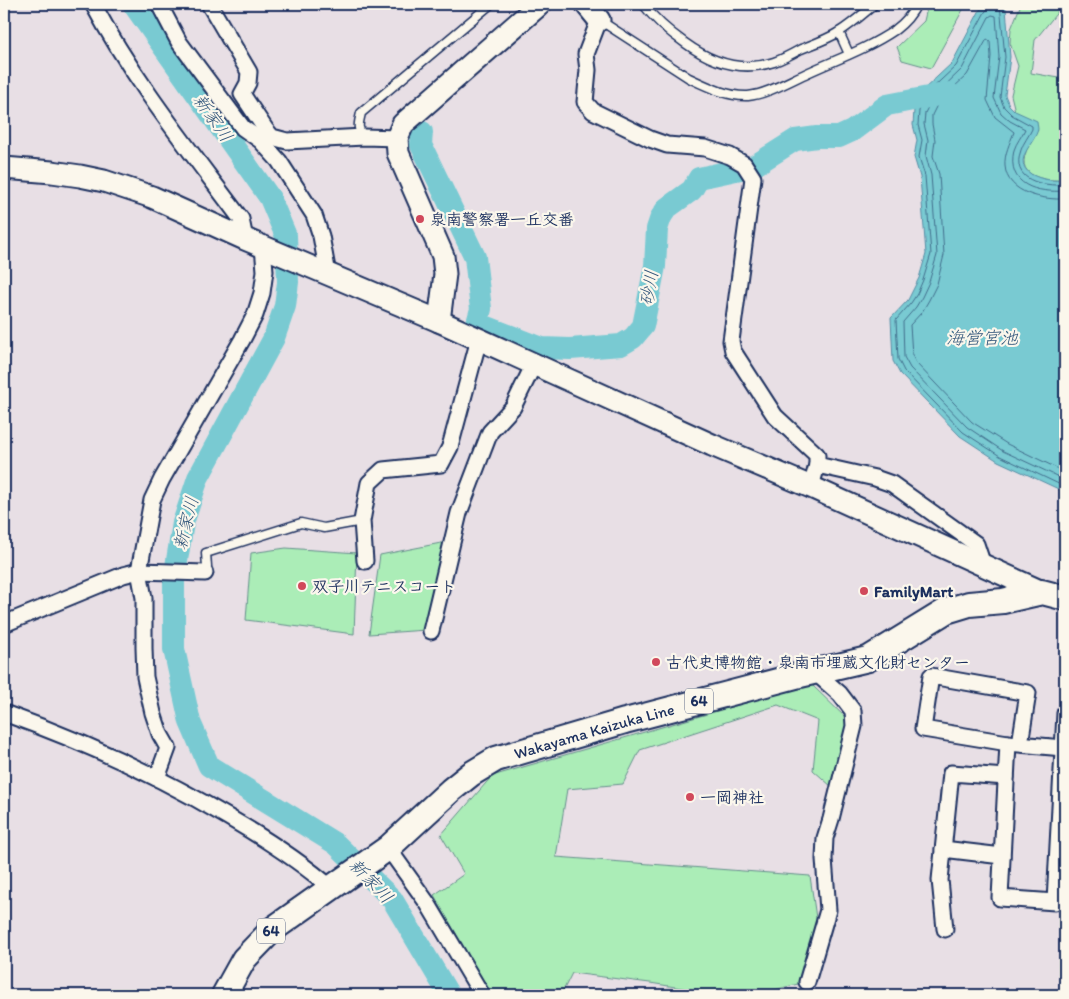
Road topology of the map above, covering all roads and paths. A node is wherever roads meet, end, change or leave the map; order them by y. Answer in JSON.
{"nodes":[{"id":1,"x":93,"y":4,"type":"edge"},
{"id":2,"x":159,"y":4,"type":"edge"},
{"id":3,"x":209,"y":4,"type":"edge"},
{"id":4,"x":491,"y":4,"type":"edge"},
{"id":5,"x":540,"y":4,"type":"edge"},
{"id":6,"x":586,"y":4,"type":"edge"},
{"id":7,"x":643,"y":4,"type":"edge"},
{"id":8,"x":875,"y":4,"type":"edge"},
{"id":9,"x":917,"y":4,"type":"edge"},
{"id":10,"x":599,"y":20,"type":"junction"},
{"id":11,"x":839,"y":32,"type":"junction"},
{"id":12,"x":849,"y":54,"type":"junction"},
{"id":13,"x":364,"y":137,"type":"junction"},
{"id":14,"x":397,"y":138,"type":"junction"},
{"id":15,"x":4,"y":168,"type":"edge"},
{"id":16,"x":254,"y":242,"type":"junction"},
{"id":17,"x":328,"y":274,"type":"junction"},
{"id":18,"x":439,"y":321,"type":"junction"},
{"id":19,"x":479,"y":339,"type":"junction"},
{"id":20,"x":534,"y":364,"type":"junction"},
{"id":21,"x":817,"y":465,"type":"junction"},
{"id":22,"x":811,"y":487,"type":"junction"},
{"id":23,"x":362,"y":521,"type":"junction"},
{"id":24,"x":365,"y":561,"type":"dead end"},
{"id":25,"x":983,"y":564,"type":"junction"},
{"id":26,"x":139,"y":570,"type":"junction"},
{"id":27,"x":205,"y":572,"type":"joint"},
{"id":28,"x":1042,"y":592,"type":"junction"},
{"id":29,"x":1065,"y":598,"type":"edge"},
{"id":30,"x":4,"y":624,"type":"edge"},
{"id":31,"x":431,"y":631,"type":"dead end"},
{"id":32,"x":814,"y":672,"type":"junction"},
{"id":33,"x":4,"y":713,"type":"edge"},
{"id":34,"x":1065,"y":714,"type":"edge"},
{"id":35,"x":1014,"y":743,"type":"junction"},
{"id":36,"x":1063,"y":748,"type":"junction"},
{"id":37,"x":1006,"y":777,"type":"junction"},
{"id":38,"x":157,"y":778,"type":"junction"},
{"id":39,"x":943,"y":849,"type":"junction"},
{"id":40,"x":383,"y":851,"type":"junction"},
{"id":41,"x":1002,"y":856,"type":"junction"},
{"id":42,"x":333,"y":887,"type":"junction"},
{"id":43,"x":945,"y":929,"type":"dead end"},
{"id":44,"x":806,"y":982,"type":"dead end"},
{"id":45,"x":224,"y":995,"type":"edge"},
{"id":46,"x":482,"y":995,"type":"edge"}],
"edges":[{"from":1,"to":16,"type":"street"},
{"from":2,"to":17,"type":"street"},
{"from":3,"to":13,"type":"street"},
{"from":4,"to":13,"type":"lane"},
{"from":5,"to":14,"type":"street"},
{"from":6,"to":10,"type":"street"},
{"from":7,"to":11,"type":"lane"},
{"from":8,"to":11,"type":"lane"},
{"from":9,"to":12,"type":"lane"},
{"from":10,"to":12,"type":"lane"},
{"from":10,"to":21,"type":"street"},
{"from":11,"to":12,"type":"lane"},
{"from":13,"to":14,"type":"street"},
{"from":14,"to":18,"type":"street"},
{"from":15,"to":16,"type":"street"},
{"from":16,"to":17,"type":"street"},
{"from":16,"to":26,"type":"street"},
{"from":17,"to":18,"type":"street"},
{"from":18,"to":19,"type":"street"},
{"from":19,"to":20,"type":"street"},
{"from":19,"to":23,"type":"street"},
{"from":20,"to":22,"type":"street"},
{"from":20,"to":31,"type":"street"},
{"from":21,"to":22,"type":"street"},
{"from":21,"to":25,"type":"street"},
{"from":22,"to":25,"type":"street"},
{"from":23,"to":24,"type":"street"},
{"from":23,"to":27,"type":"lane"},
{"from":25,"to":28,"type":"street"},
{"from":26,"to":27,"type":"street"},
{"from":26,"to":30,"type":"street"},
{"from":26,"to":38,"type":"street"},
{"from":28,"to":29,"type":"main road","name":"Wakayama Kaizuka Line","number":"64"},
{"from":28,"to":32,"type":"main road","name":"Wakayama Kaizuka Line","number":"64"},
{"from":32,"to":40,"type":"main road","name":"Wakayama Kaizuka Line","number":"64"},
{"from":32,"to":44,"type":"street"},
{"from":33,"to":38,"type":"street"},
{"from":34,"to":36,"type":"street"},
{"from":35,"to":35,"type":"street"},
{"from":35,"to":36,"type":"street"},
{"from":35,"to":37,"type":"street"},
{"from":36,"to":41,"type":"street"},
{"from":37,"to":39,"type":"street"},
{"from":37,"to":41,"type":"street"},
{"from":38,"to":42,"type":"street"},
{"from":39,"to":41,"type":"street"},
{"from":39,"to":43,"type":"street"},
{"from":40,"to":42,"type":"main road","name":"Wakayama Kaizuka Line","number":"64"},
{"from":40,"to":46,"type":"street"},
{"from":42,"to":45,"type":"main road","name":"Wakayama Kaizuka Line","number":"64"}]}
